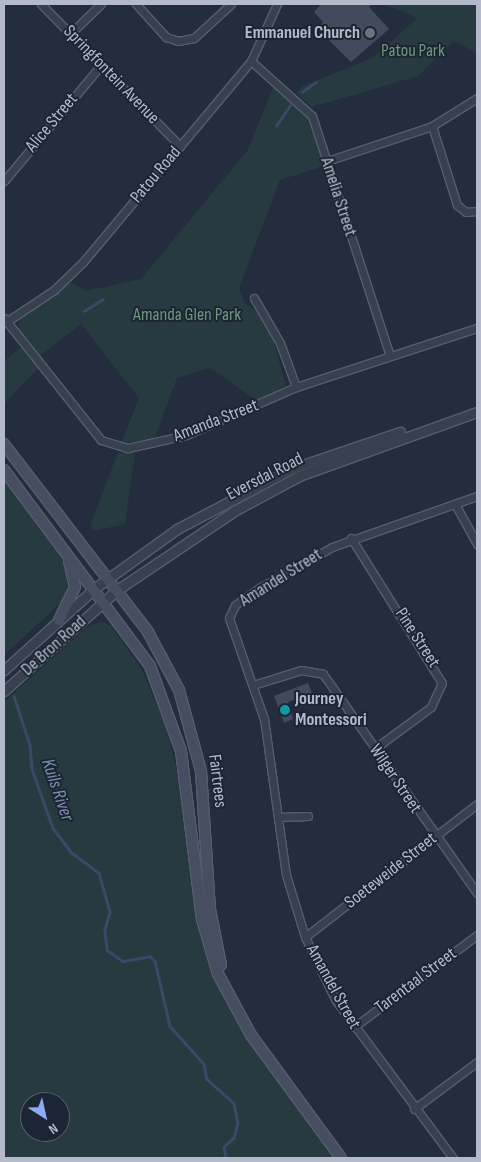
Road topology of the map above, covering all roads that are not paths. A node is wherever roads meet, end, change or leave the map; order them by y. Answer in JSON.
{"nodes":[{"id":1,"x":41,"y":4,"type":"edge"},
{"id":2,"x":101,"y":4,"type":"edge"},
{"id":3,"x":136,"y":4,"type":"edge"},
{"id":4,"x":231,"y":4,"type":"edge"},
{"id":5,"x":277,"y":4,"type":"edge"},
{"id":6,"x":70,"y":34,"type":"junction"},
{"id":7,"x":251,"y":61,"type":"junction"},
{"id":8,"x":101,"y":65,"type":"junction"},
{"id":9,"x":477,"y":98,"type":"edge"},
{"id":10,"x":432,"y":126,"type":"junction"},
{"id":11,"x":180,"y":146,"type":"junction"},
{"id":12,"x":326,"y":161,"type":"junction"},
{"id":13,"x":4,"y":181,"type":"edge"},
{"id":14,"x":477,"y":211,"type":"edge"},
{"id":15,"x":254,"y":298,"type":"dead end"},
{"id":16,"x":5,"y":320,"type":"edge"},
{"id":17,"x":477,"y":328,"type":"edge"},
{"id":18,"x":390,"y":356,"type":"junction"},
{"id":19,"x":296,"y":387,"type":"junction"},
{"id":20,"x":477,"y":412,"type":"edge"},
{"id":21,"x":458,"y":418,"type":"junction"},
{"id":22,"x":4,"y":444,"type":"edge"},
{"id":23,"x":4,"y":470,"type":"edge"},
{"id":24,"x":477,"y":496,"type":"edge"},
{"id":25,"x":454,"y":504,"type":"junction"},
{"id":26,"x":351,"y":538,"type":"junction"},
{"id":27,"x":477,"y":544,"type":"edge"},
{"id":28,"x":64,"y":550,"type":"junction"},
{"id":29,"x":108,"y":578,"type":"junction"},
{"id":30,"x":95,"y":588,"type":"junction"},
{"id":31,"x":117,"y":590,"type":"junction"},
{"id":32,"x":105,"y":600,"type":"junction"},
{"id":33,"x":59,"y":620,"type":"junction"},
{"id":34,"x":4,"y":670,"type":"edge"},
{"id":35,"x":253,"y":685,"type":"junction"},
{"id":36,"x":4,"y":691,"type":"edge"},
{"id":37,"x":374,"y":749,"type":"junction"},
{"id":38,"x":477,"y":804,"type":"edge"},
{"id":39,"x":308,"y":816,"type":"dead end"},
{"id":40,"x":278,"y":817,"type":"junction"},
{"id":41,"x":434,"y":837,"type":"junction"},
{"id":42,"x":477,"y":893,"type":"edge"},
{"id":43,"x":477,"y":935,"type":"edge"},
{"id":44,"x":305,"y":937,"type":"junction"},
{"id":45,"x":230,"y":995,"type":"junction"},
{"id":46,"x":354,"y":1027,"type":"junction"},
{"id":47,"x":477,"y":1062,"type":"edge"},
{"id":48,"x":414,"y":1108,"type":"junction"},
{"id":49,"x":341,"y":1158,"type":"edge"},
{"id":50,"x":453,"y":1158,"type":"edge"}],
"edges":[{"from":1,"to":6,"type":"street","name":"Springfontein Avenue"},
{"from":2,"to":6,"type":"street"},
{"from":3,"to":4,"type":"street"},
{"from":5,"to":7,"type":"street","name":"Patou Road"},
{"from":6,"to":8,"type":"street","name":"Springfontein Avenue"},
{"from":7,"to":11,"type":"street","name":"Patou Road"},
{"from":7,"to":12,"type":"street","name":"Amelia Street"},
{"from":8,"to":11,"type":"street","name":"Springfontein Avenue"},
{"from":8,"to":13,"type":"street","name":"Alice Street"},
{"from":9,"to":10,"type":"street"},
{"from":10,"to":12,"type":"street"},
{"from":10,"to":14,"type":"street"},
{"from":11,"to":16,"type":"street","name":"Patou Road"},
{"from":12,"to":18,"type":"street","name":"Amelia Street"},
{"from":15,"to":19,"type":"street"},
{"from":16,"to":19,"type":"street","name":"Amanda Street"},
{"from":17,"to":18,"type":"street","name":"Amanda Street"},
{"from":18,"to":19,"type":"street","name":"Amanda Street"},
{"from":20,"to":21,"type":"street","name":"Eversdal Road"},
{"from":21,"to":29,"type":"street","name":"Eversdal Road"},
{"from":21,"to":31,"type":"street","name":"Eversdal Road"},
{"from":22,"to":29,"type":"main road"},
{"from":23,"to":28,"type":"main road"},
{"from":24,"to":25,"type":"street","name":"Amandel Street"},
{"from":25,"to":26,"type":"street","name":"Amandel Street"},
{"from":25,"to":27,"type":"street"},
{"from":26,"to":35,"type":"street","name":"Amandel Street"},
{"from":26,"to":37,"type":"street","name":"Pine Street"},
{"from":28,"to":30,"type":"main road"},
{"from":28,"to":33,"type":"main road"},
{"from":29,"to":30,"type":"street","name":"Eversdal Road"},
{"from":29,"to":31,"type":"main road","name":"Fairtrees"},
{"from":30,"to":32,"type":"main road","name":"Fairtrees"},
{"from":30,"to":33,"type":"street","name":"De Bron Road"},
{"from":31,"to":32,"type":"street","name":"Eversdal Road"},
{"from":31,"to":45,"type":"main road","name":"Fairtrees"},
{"from":32,"to":36,"type":"street","name":"De Bron Road"},
{"from":32,"to":45,"type":"main road","name":"Fairtrees"},
{"from":33,"to":34,"type":"street","name":"De Bron Road"},
{"from":35,"to":37,"type":"street","name":"Wilger Street"},
{"from":35,"to":40,"type":"street","name":"Amandel Street"},
{"from":37,"to":41,"type":"street","name":"Wilger Street"},
{"from":38,"to":41,"type":"street","name":"Soeteweide Street"},
{"from":39,"to":40,"type":"street"},
{"from":40,"to":44,"type":"street","name":"Amandel Street"},
{"from":41,"to":42,"type":"street","name":"Wilger Street"},
{"from":41,"to":44,"type":"street","name":"Soeteweide Street"},
{"from":43,"to":46,"type":"street","name":"Tarentaal Street"},
{"from":44,"to":46,"type":"street","name":"Amandel Street"},
{"from":45,"to":49,"type":"main road","name":"Fairtrees"},
{"from":46,"to":48,"type":"street","name":"Amandel Street"},
{"from":47,"to":48,"type":"street"},
{"from":48,"to":50,"type":"street","name":"Amandel Street"}]}
